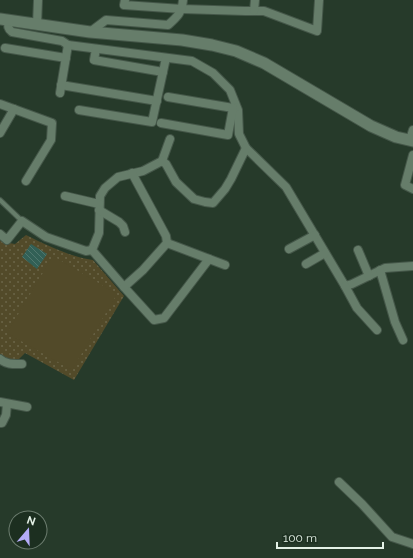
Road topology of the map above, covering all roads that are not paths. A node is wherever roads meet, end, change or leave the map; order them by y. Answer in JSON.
{"nodes":[{"id":1,"x":38,"y":0,"type":"edge"},
{"id":2,"x":124,"y":0,"type":"edge"},
{"id":3,"x":183,"y":0,"type":"edge"},
{"id":4,"x":255,"y":0,"type":"edge"},
{"id":5,"x":319,"y":0,"type":"edge"},
{"id":6,"x":182,"y":9,"type":"junction"},
{"id":7,"x":254,"y":11,"type":"junction"},
{"id":8,"x":4,"y":20,"type":"edge"},
{"id":9,"x":36,"y":25,"type":"junction"},
{"id":10,"x":90,"y":32,"type":"junction"},
{"id":11,"x":68,"y":45,"type":"junction"},
{"id":12,"x":5,"y":48,"type":"dead end"},
{"id":13,"x":96,"y":48,"type":"junction"},
{"id":14,"x":66,"y":58,"type":"junction"},
{"id":15,"x":166,"y":58,"type":"junction"},
{"id":16,"x":163,"y":72,"type":"junction"},
{"id":17,"x":168,"y":97,"type":"dead end"},
{"id":18,"x":157,"y":102,"type":"junction"},
{"id":19,"x":0,"y":104,"type":"edge"},
{"id":20,"x":235,"y":107,"type":"junction"},
{"id":21,"x":14,"y":109,"type":"junction"},
{"id":22,"x":79,"y":110,"type":"dead end"},
{"id":23,"x":161,"y":123,"type":"dead end"},
{"id":24,"x":0,"y":133,"type":"edge"},
{"id":25,"x":412,"y":137,"type":"edge"},
{"id":26,"x":170,"y":139,"type":"dead end"},
{"id":27,"x":246,"y":148,"type":"junction"},
{"id":28,"x":413,"y":155,"type":"edge"},
{"id":29,"x":162,"y":161,"type":"junction"},
{"id":30,"x":132,"y":173,"type":"junction"},
{"id":31,"x":26,"y":181,"type":"dead end"},
{"id":32,"x":413,"y":189,"type":"edge"},
{"id":33,"x":65,"y":196,"type":"dead end"},
{"id":34,"x":0,"y":200,"type":"edge"},
{"id":35,"x":99,"y":207,"type":"junction"},
{"id":36,"x":22,"y":221,"type":"junction"},
{"id":37,"x":125,"y":232,"type":"dead end"},
{"id":38,"x":0,"y":234,"type":"edge"},
{"id":39,"x":314,"y":235,"type":"junction"},
{"id":40,"x":167,"y":243,"type":"junction"},
{"id":41,"x":289,"y":249,"type":"dead end"},
{"id":42,"x":92,"y":250,"type":"junction"},
{"id":43,"x":358,"y":250,"type":"dead end"},
{"id":44,"x":325,"y":253,"type":"junction"},
{"id":45,"x":209,"y":258,"type":"junction"},
{"id":46,"x":306,"y":264,"type":"dead end"},
{"id":47,"x":225,"y":265,"type":"dead end"},
{"id":48,"x":413,"y":266,"type":"edge"},
{"id":49,"x":380,"y":270,"type":"junction"},
{"id":50,"x":370,"y":276,"type":"junction"},
{"id":51,"x":345,"y":286,"type":"junction"},
{"id":52,"x":124,"y":287,"type":"junction"},
{"id":53,"x":377,"y":330,"type":"dead end"},
{"id":54,"x":403,"y":340,"type":"dead end"},
{"id":55,"x":0,"y":360,"type":"edge"},
{"id":56,"x":22,"y":364,"type":"dead end"},
{"id":57,"x":3,"y":403,"type":"edge"},
{"id":58,"x":27,"y":406,"type":"dead end"},
{"id":59,"x":0,"y":423,"type":"edge"},
{"id":60,"x":339,"y":482,"type":"dead end"},
{"id":61,"x":413,"y":544,"type":"edge"}],
"edges":[{"from":1,"to":9,"type":"street"},
{"from":2,"to":6,"type":"street"},
{"from":3,"to":6,"type":"street"},
{"from":4,"to":7,"type":"street"},
{"from":5,"to":7,"type":"street"},
{"from":6,"to":7,"type":"street"},
{"from":6,"to":10,"type":"street"},
{"from":8,"to":9,"type":"street"},
{"from":8,"to":11,"type":"street"},
{"from":9,"to":10,"type":"street"},
{"from":10,"to":25,"type":"street"},
{"from":11,"to":13,"type":"street"},
{"from":11,"to":14,"type":"street"},
{"from":12,"to":14,"type":"street"},
{"from":13,"to":15,"type":"street"},
{"from":13,"to":16,"type":"street"},
{"from":14,"to":18,"type":"street"},
{"from":15,"to":16,"type":"street"},
{"from":15,"to":20,"type":"street"},
{"from":16,"to":18,"type":"street"},
{"from":17,"to":20,"type":"street"},
{"from":18,"to":22,"type":"street"},
{"from":19,"to":21,"type":"street"},
{"from":20,"to":23,"type":"street"},
{"from":20,"to":27,"type":"street"},
{"from":21,"to":24,"type":"street"},
{"from":21,"to":31,"type":"street"},
{"from":26,"to":29,"type":"street"},
{"from":27,"to":29,"type":"street"},
{"from":27,"to":39,"type":"street"},
{"from":28,"to":32,"type":"street"},
{"from":29,"to":30,"type":"street"},
{"from":30,"to":35,"type":"street"},
{"from":30,"to":40,"type":"street"},
{"from":33,"to":35,"type":"street"},
{"from":34,"to":36,"type":"lane"},
{"from":35,"to":37,"type":"street"},
{"from":35,"to":42,"type":"street"},
{"from":36,"to":38,"type":"street"},
{"from":36,"to":42,"type":"street"},
{"from":39,"to":41,"type":"street"},
{"from":39,"to":44,"type":"street"},
{"from":40,"to":45,"type":"street"},
{"from":40,"to":52,"type":"street"},
{"from":42,"to":52,"type":"street"},
{"from":43,"to":50,"type":"street"},
{"from":44,"to":46,"type":"street"},
{"from":44,"to":51,"type":"street"},
{"from":45,"to":47,"type":"street"},
{"from":45,"to":52,"type":"street"},
{"from":48,"to":49,"type":"street"},
{"from":49,"to":50,"type":"street"},
{"from":49,"to":54,"type":"street"},
{"from":50,"to":51,"type":"street"},
{"from":51,"to":53,"type":"street"},
{"from":55,"to":56,"type":"street"},
{"from":57,"to":58,"type":"street"},
{"from":57,"to":59,"type":"street"},
{"from":60,"to":61,"type":"street"}]}
